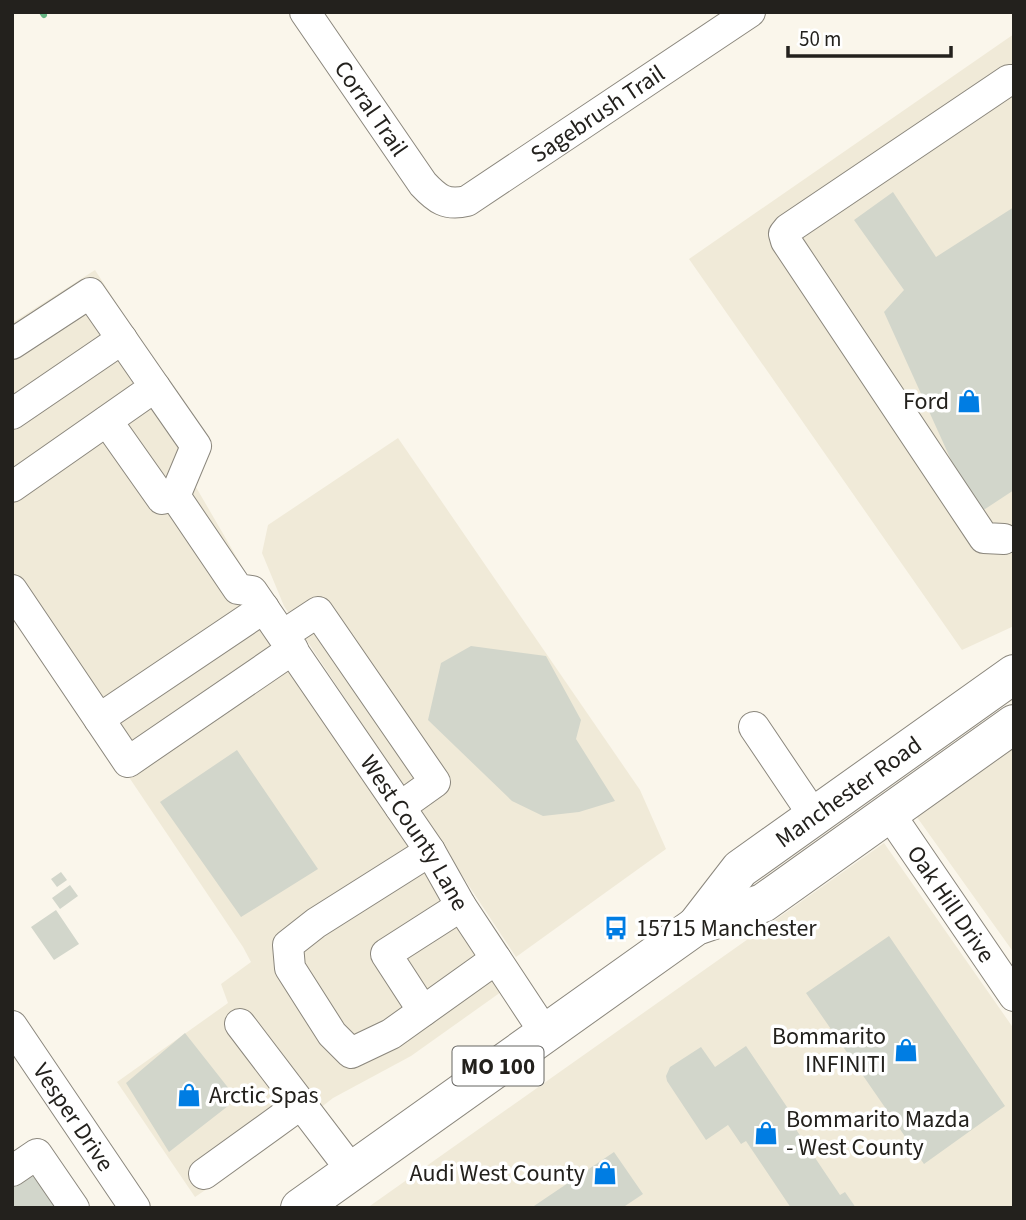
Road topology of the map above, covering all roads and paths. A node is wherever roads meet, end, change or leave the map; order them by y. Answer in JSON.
{"nodes":[{"id":1,"x":304,"y":12,"type":"edge"},
{"id":2,"x":750,"y":12,"type":"edge"},
{"id":3,"x":1014,"y":80,"type":"edge"},
{"id":4,"x":443,"y":201,"type":"joint"},
{"id":5,"x":122,"y":339,"type":"junction"},
{"id":6,"x":12,"y":344,"type":"edge"},
{"id":7,"x":155,"y":387,"type":"junction"},
{"id":8,"x":12,"y":414,"type":"edge"},
{"id":9,"x":107,"y":421,"type":"junction"},
{"id":10,"x":12,"y":487,"type":"edge"},
{"id":11,"x":175,"y":496,"type":"junction"},
{"id":12,"x":1011,"y":541,"type":"edge"},
{"id":13,"x":12,"y":590,"type":"edge"},
{"id":14,"x":264,"y":608,"type":"junction"},
{"id":15,"x":288,"y":642,"type":"junction"},
{"id":16,"x":1014,"y":674,"type":"edge"},
{"id":17,"x":99,"y":719,"type":"junction"},
{"id":18,"x":1014,"y":724,"type":"edge"},
{"id":19,"x":754,"y":727,"type":"dead end"},
{"id":20,"x":400,"y":807,"type":"junction"},
{"id":21,"x":889,"y":813,"type":"junction"},
{"id":22,"x":814,"y":816,"type":"junction"},
{"id":23,"x":430,"y":851,"type":"junction"},
{"id":24,"x":461,"y":906,"type":"junction"},
{"id":25,"x":696,"y":926,"type":"junction"},
{"id":26,"x":496,"y":959,"type":"junction"},
{"id":27,"x":1014,"y":996,"type":"edge"},
{"id":28,"x":423,"y":1012,"type":"junction"},
{"id":29,"x":240,"y":1024,"type":"dead end"},
{"id":30,"x":12,"y":1026,"type":"edge"},
{"id":31,"x":545,"y":1033,"type":"junction"},
{"id":32,"x":301,"y":1104,"type":"junction"},
{"id":33,"x":12,"y":1171,"type":"edge"},
{"id":34,"x":352,"y":1171,"type":"junction"},
{"id":35,"x":204,"y":1174,"type":"dead end"},
{"id":36,"x":74,"y":1208,"type":"edge"},
{"id":37,"x":135,"y":1208,"type":"edge"},
{"id":38,"x":300,"y":1208,"type":"edge"}],
"edges":[{"from":1,"to":4,"type":"street","name":"Corral Trail"},
{"from":2,"to":4,"type":"street","name":"Sagebrush Trail"},
{"from":3,"to":12,"type":"street"},
{"from":5,"to":6,"type":"street"},
{"from":5,"to":7,"type":"street"},
{"from":5,"to":8,"type":"street"},
{"from":7,"to":9,"type":"street"},
{"from":7,"to":11,"type":"street"},
{"from":9,"to":10,"type":"street"},
{"from":9,"to":11,"type":"street"},
{"from":11,"to":14,"type":"street","name":"West County Lane"},
{"from":13,"to":17,"type":"street"},
{"from":14,"to":15,"type":"street","name":"West County Lane"},
{"from":14,"to":17,"type":"street"},
{"from":15,"to":17,"type":"street"},
{"from":15,"to":20,"type":"street","name":"West County Lane"},
{"from":15,"to":20,"type":"street"},
{"from":16,"to":22,"type":"highway","name":"Manchester Road","number":"MO 100"},
{"from":18,"to":21,"type":"highway","name":"Manchester Road","number":"MO 100"},
{"from":19,"to":22,"type":"street"},
{"from":20,"to":23,"type":"street","name":"West County Lane"},
{"from":21,"to":25,"type":"highway","name":"Manchester Road","number":"MO 100"},
{"from":21,"to":27,"type":"street","name":"Oak Hill Drive"},
{"from":22,"to":25,"type":"highway","name":"Manchester Road","number":"MO 100"},
{"from":23,"to":24,"type":"street","name":"West County Lane"},
{"from":23,"to":28,"type":"street"},
{"from":24,"to":26,"type":"street","name":"West County Lane"},
{"from":24,"to":28,"type":"street"},
{"from":25,"to":31,"type":"highway","name":"Manchester Road","number":"MO 100"},
{"from":26,"to":28,"type":"street"},
{"from":26,"to":31,"type":"street","name":"West County Lane"},
{"from":29,"to":32,"type":"street"},
{"from":30,"to":37,"type":"street","name":"Vesper Drive"},
{"from":31,"to":34,"type":"highway","name":"Manchester Road","number":"MO 100"},
{"from":32,"to":34,"type":"street"},
{"from":32,"to":35,"type":"street"},
{"from":33,"to":36,"type":"street"},
{"from":34,"to":38,"type":"highway","name":"Manchester Road","number":"MO 100"}]}
